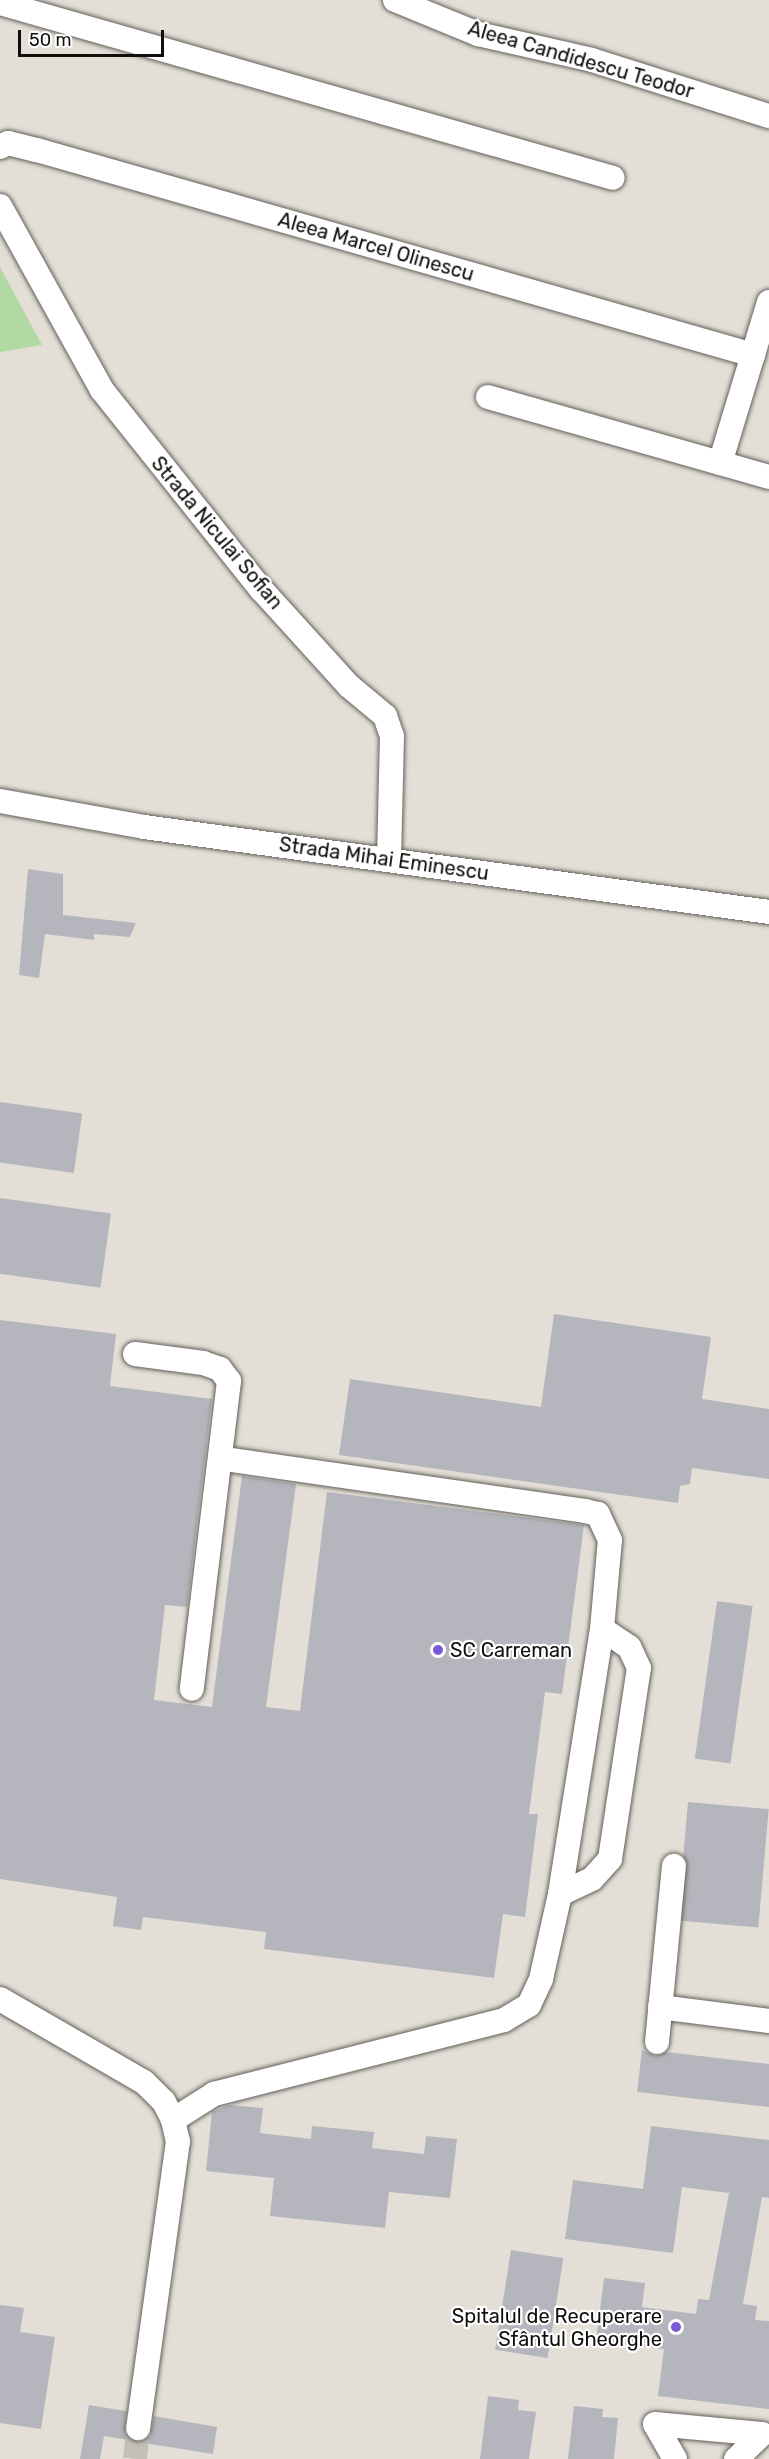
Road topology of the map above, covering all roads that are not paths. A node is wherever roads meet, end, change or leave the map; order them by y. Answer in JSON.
{"nodes":[{"id":1,"x":395,"y":0,"type":"edge"},
{"id":2,"x":0,"y":3,"type":"edge"},
{"id":3,"x":769,"y":116,"type":"edge"},
{"id":4,"x":0,"y":147,"type":"edge"},
{"id":5,"x":613,"y":178,"type":"dead end"},
{"id":6,"x":0,"y":206,"type":"edge"},
{"id":7,"x":769,"y":302,"type":"edge"},
{"id":8,"x":753,"y":355,"type":"junction"},
{"id":9,"x":488,"y":397,"type":"dead end"},
{"id":10,"x":720,"y":463,"type":"junction"},
{"id":11,"x":769,"y":477,"type":"edge"},
{"id":12,"x":0,"y":801,"type":"edge"},
{"id":13,"x":388,"y":859,"type":"junction"},
{"id":14,"x":769,"y":912,"type":"edge"},
{"id":15,"x":135,"y":1354,"type":"dead end"},
{"id":16,"x":222,"y":1459,"type":"junction"},
{"id":17,"x":602,"y":1629,"type":"junction"},
{"id":18,"x":192,"y":1689,"type":"dead end"},
{"id":19,"x":674,"y":1866,"type":"dead end"},
{"id":20,"x":560,"y":1894,"type":"junction"},
{"id":21,"x":0,"y":1999,"type":"edge"},
{"id":22,"x":660,"y":2007,"type":"junction"},
{"id":23,"x":769,"y":2021,"type":"edge"},
{"id":24,"x":657,"y":2042,"type":"dead end"},
{"id":25,"x":173,"y":2120,"type":"junction"},
{"id":26,"x":138,"y":2428,"type":"tunnel mouth"},
{"id":27,"x":675,"y":2459,"type":"edge"},
{"id":28,"x":736,"y":2459,"type":"edge"}],
"edges":[{"from":1,"to":3,"type":"street","name":"Aleea Candidescu Teodor"},
{"from":2,"to":5,"type":"street"},
{"from":4,"to":8,"type":"street","name":"Aleea Marcel Olinescu"},
{"from":6,"to":13,"type":"street","name":"Strada Niculai Sofian"},
{"from":7,"to":8,"type":"street"},
{"from":8,"to":10,"type":"street"},
{"from":9,"to":10,"type":"street"},
{"from":10,"to":11,"type":"street"},
{"from":12,"to":13,"type":"street","name":"Strada Mihai Eminescu"},
{"from":13,"to":14,"type":"street","name":"Strada Mihai Eminescu"},
{"from":15,"to":16,"type":"street"},
{"from":16,"to":17,"type":"street"},
{"from":16,"to":18,"type":"street"},
{"from":17,"to":20,"type":"street"},
{"from":17,"to":20,"type":"street"},
{"from":19,"to":22,"type":"street"},
{"from":20,"to":25,"type":"street"},
{"from":21,"to":25,"type":"street"},
{"from":22,"to":23,"type":"street"},
{"from":22,"to":24,"type":"street"},
{"from":25,"to":26,"type":"street"},
{"from":27,"to":28,"type":"street"}]}
